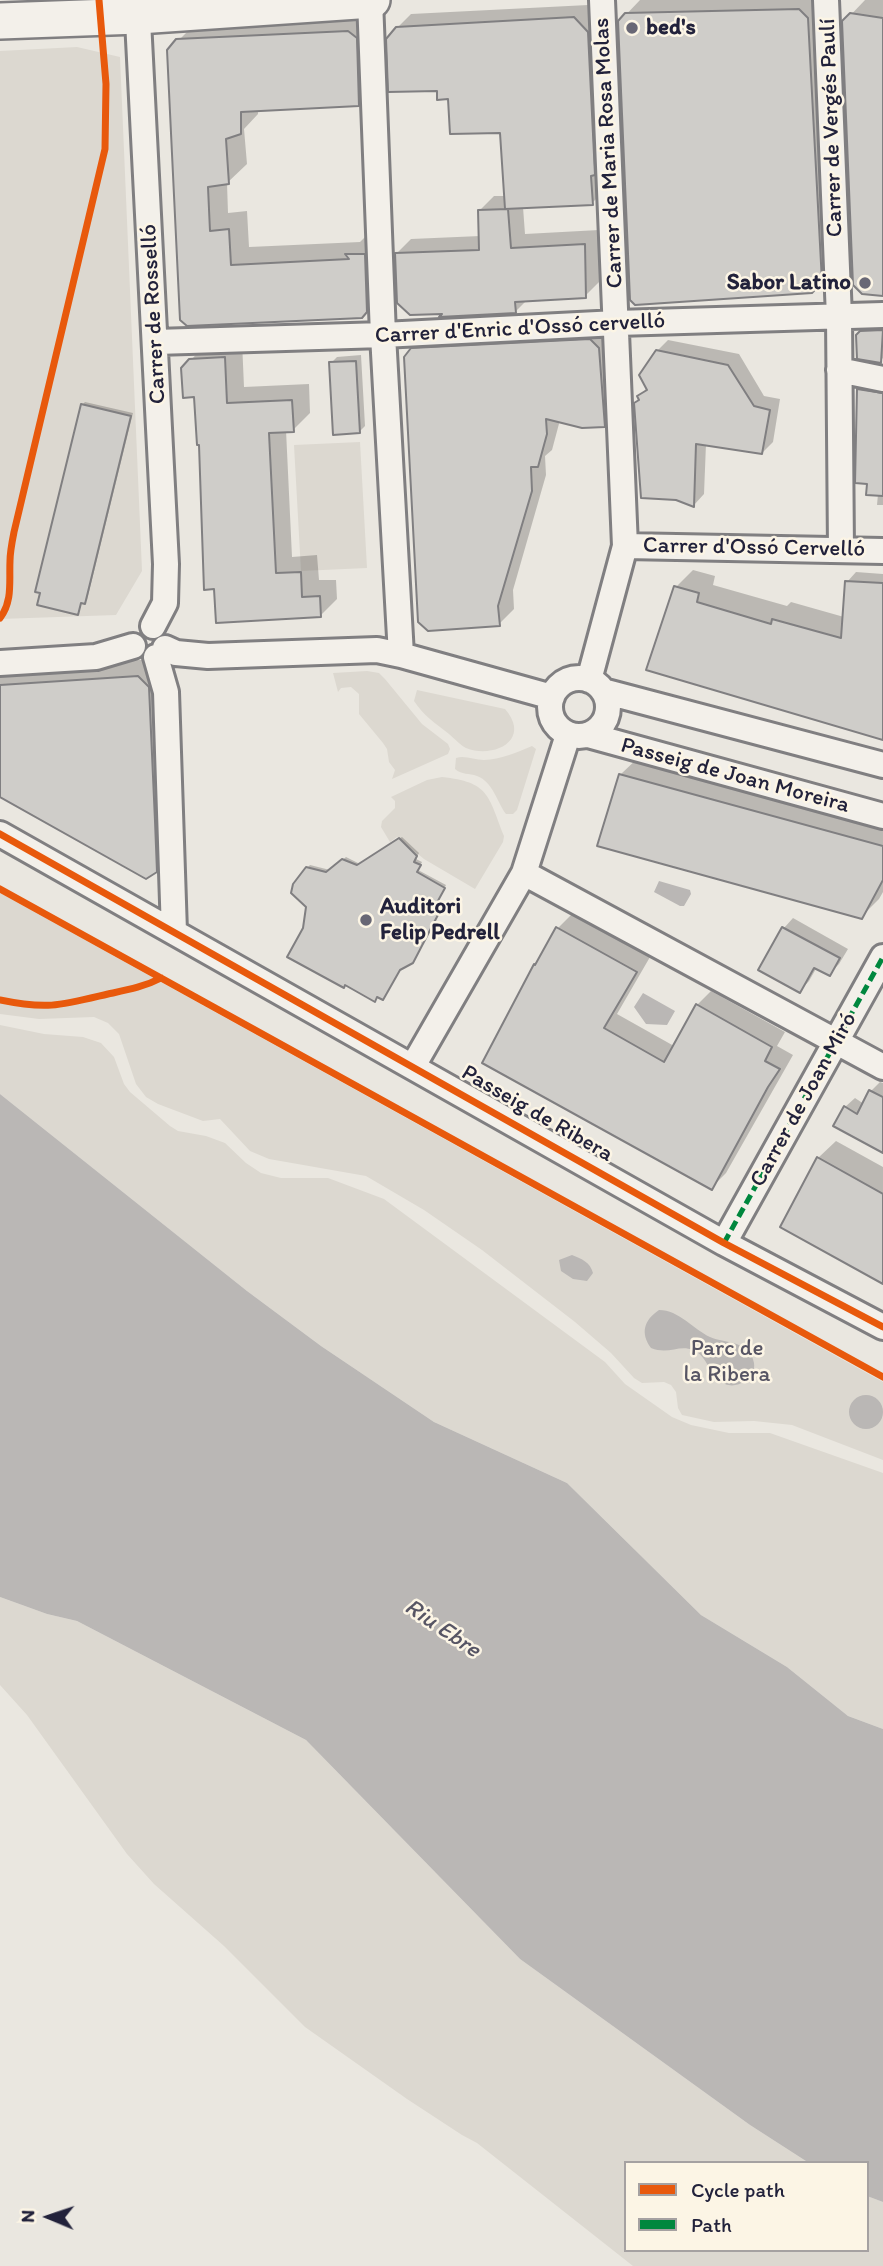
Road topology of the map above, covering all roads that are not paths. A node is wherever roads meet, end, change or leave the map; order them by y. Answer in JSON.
{"nodes":[{"id":1,"x":371,"y":0,"type":"edge"},
{"id":2,"x":602,"y":0,"type":"edge"},
{"id":3,"x":827,"y":0,"type":"edge"},
{"id":4,"x":138,"y":8,"type":"edge"},
{"id":5,"x":0,"y":21,"type":"edge"},
{"id":6,"x":883,"y":315,"type":"edge"},
{"id":7,"x":839,"y":317,"type":"junction"},
{"id":8,"x":617,"y":323,"type":"junction"},
{"id":9,"x":383,"y":335,"type":"junction"},
{"id":10,"x":156,"y":342,"type":"junction"},
{"id":11,"x":839,"y":370,"type":"junction"},
{"id":12,"x":883,"y":379,"type":"edge"},
{"id":13,"x":625,"y":546,"type":"junction"},
{"id":14,"x":841,"y":550,"type":"junction"},
{"id":15,"x":883,"y":551,"type":"edge"},
{"id":16,"x":153,"y":626,"type":"junction"},
{"id":17,"x":133,"y":646,"type":"junction"},
{"id":18,"x":161,"y":652,"type":"junction"},
{"id":19,"x":401,"y":655,"type":"junction"},
{"id":20,"x":0,"y":663,"type":"edge"},
{"id":21,"x":596,"y":685,"type":"junction"},
{"id":22,"x":552,"y":697,"type":"junction"},
{"id":23,"x":578,"y":735,"type":"junction"},
{"id":24,"x":883,"y":765,"type":"edge"},
{"id":25,"x":883,"y":816,"type":"edge"},
{"id":26,"x":0,"y":834,"type":"edge"},
{"id":27,"x":524,"y":873,"type":"junction"},
{"id":28,"x":174,"y":932,"type":"junction"},
{"id":29,"x":883,"y":957,"type":"edge"},
{"id":30,"x":837,"y":1042,"type":"junction"},
{"id":31,"x":413,"y":1066,"type":"junction"},
{"id":32,"x":883,"y":1067,"type":"edge"},
{"id":33,"x":724,"y":1243,"type":"junction"},
{"id":34,"x":883,"y":1327,"type":"edge"}],
"edges":[{"from":1,"to":4,"type":"street"},
{"from":1,"to":9,"type":"street"},
{"from":2,"to":8,"type":"street","name":"Carrer de Maria Rosa Molas"},
{"from":3,"to":7,"type":"street","name":"Carrer de Vergés Paulí"},
{"from":4,"to":5,"type":"street"},
{"from":4,"to":10,"type":"street","name":"Carrer de Rosselló"},
{"from":6,"to":7,"type":"street","name":"Carrer d'Enric d'Ossó cervelló"},
{"from":7,"to":8,"type":"street","name":"Carrer d'Enric d'Ossó cervelló"},
{"from":7,"to":11,"type":"street","name":"Carrer de Vergés Paulí"},
{"from":8,"to":9,"type":"street","name":"Carrer d'Enric d'Ossó cervelló"},
{"from":8,"to":13,"type":"street","name":"Carrer de Maria Rosa Molas"},
{"from":9,"to":10,"type":"street","name":"Carrer d'Enric d'Ossó cervelló"},
{"from":9,"to":19,"type":"street"},
{"from":10,"to":16,"type":"street","name":"Carrer de Rosselló"},
{"from":11,"to":12,"type":"street"},
{"from":11,"to":14,"type":"street","name":"Carrer de Vergés Paulí"},
{"from":13,"to":14,"type":"street","name":"Carrer d'Ossó Cervelló"},
{"from":13,"to":21,"type":"street","name":"Carrer de Maria Rosa Molas"},
{"from":14,"to":15,"type":"street","name":"Carrer d'Ossó Cervelló"},
{"from":16,"to":17,"type":"street"},
{"from":16,"to":18,"type":"street"},
{"from":17,"to":18,"type":"street"},
{"from":17,"to":20,"type":"street"},
{"from":18,"to":19,"type":"street"},
{"from":18,"to":28,"type":"street"},
{"from":19,"to":22,"type":"street"},
{"from":21,"to":22,"type":"street"},
{"from":21,"to":23,"type":"street"},
{"from":21,"to":24,"type":"street"},
{"from":22,"to":23,"type":"street"},
{"from":23,"to":25,"type":"street","name":"Passeig de Joan Moreira"},
{"from":23,"to":27,"type":"street"},
{"from":26,"to":28,"type":"street","name":"Passeig de Ribera"},
{"from":27,"to":30,"type":"street"},
{"from":27,"to":31,"type":"street"},
{"from":28,"to":31,"type":"street","name":"Passeig de Ribera"},
{"from":29,"to":30,"type":"street","name":"Carrer de Joan Miró"},
{"from":30,"to":32,"type":"street"},
{"from":30,"to":33,"type":"street","name":"Carrer de Joan Miró"},
{"from":31,"to":33,"type":"street","name":"Passeig de Ribera"},
{"from":33,"to":34,"type":"street","name":"Passeig de Ribera"}]}
